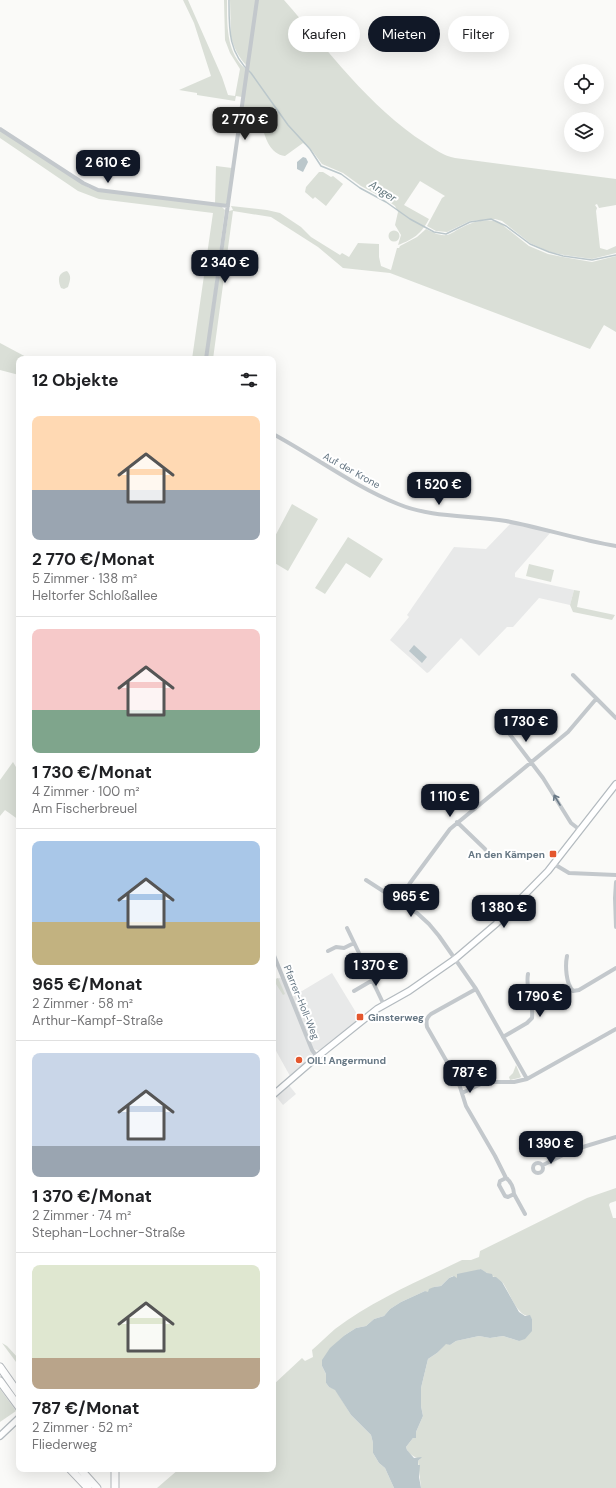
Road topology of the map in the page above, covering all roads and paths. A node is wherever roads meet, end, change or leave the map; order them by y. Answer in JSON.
{"nodes":[{"id":1,"x":257,"y":0,"type":"edge"},
{"id":2,"x":0,"y":129,"type":"edge"},
{"id":3,"x":228,"y":206,"type":"junction"},
{"id":4,"x":206,"y":356,"type":"edge"},
{"id":5,"x":276,"y":436,"type":"edge"},
{"id":6,"x":616,"y":546,"type":"edge"},
{"id":7,"x":573,"y":675,"type":"dead end"},
{"id":8,"x":596,"y":699,"type":"junction"},
{"id":9,"x":616,"y":718,"type":"edge"},
{"id":10,"x":508,"y":732,"type":"dead end"},
{"id":11,"x":531,"y":763,"type":"junction"},
{"id":12,"x":616,"y":784,"type":"edge"},
{"id":13,"x":457,"y":822,"type":"junction"},
{"id":14,"x":580,"y":830,"type":"junction"},
{"id":15,"x":490,"y":858,"type":"dead end"},
{"id":16,"x":554,"y":864,"type":"junction"},
{"id":17,"x":616,"y":875,"type":"edge"},
{"id":18,"x":366,"y":880,"type":"dead end"},
{"id":19,"x":616,"y":882,"type":"edge"},
{"id":20,"x":399,"y":901,"type":"junction"},
{"id":21,"x":616,"y":927,"type":"edge"},
{"id":22,"x":347,"y":928,"type":"dead end"},
{"id":23,"x":354,"y":943,"type":"junction"},
{"id":24,"x":328,"y":951,"type":"dead end"},
{"id":25,"x":567,"y":956,"type":"dead end"},
{"id":26,"x":455,"y":959,"type":"junction"},
{"id":27,"x":276,"y":960,"type":"edge"},
{"id":28,"x":616,"y":968,"type":"edge"},
{"id":29,"x":390,"y":970,"type":"dead end"},
{"id":30,"x":528,"y":974,"type":"dead end"},
{"id":31,"x":372,"y":980,"type":"junction"},
{"id":32,"x":476,"y":989,"type":"junction"},
{"id":33,"x":354,"y":991,"type":"dead end"},
{"id":34,"x":384,"y":1005,"type":"junction"},
{"id":35,"x":616,"y":1029,"type":"edge"},
{"id":36,"x":503,"y":1037,"type":"junction"},
{"id":37,"x":317,"y":1057,"type":"junction"},
{"id":38,"x":527,"y":1079,"type":"junction"},
{"id":39,"x":276,"y":1092,"type":"edge"},
{"id":40,"x":462,"y":1093,"type":"junction"},
{"id":41,"x":616,"y":1137,"type":"edge"},
{"id":42,"x":543,"y":1165,"type":"dead end"},
{"id":43,"x":506,"y":1178,"type":"junction"},
{"id":44,"x":514,"y":1194,"type":"junction"},
{"id":45,"x":525,"y":1214,"type":"dead end"},
{"id":46,"x":0,"y":1367,"type":"edge"},
{"id":47,"x":1,"y":1383,"type":"edge"},
{"id":48,"x":16,"y":1390,"type":"edge"},
{"id":49,"x":16,"y":1403,"type":"edge"},
{"id":50,"x":16,"y":1419,"type":"edge"},
{"id":51,"x":16,"y":1420,"type":"edge"},
{"id":52,"x":0,"y":1431,"type":"edge"},
{"id":53,"x":0,"y":1436,"type":"edge"},
{"id":54,"x":73,"y":1472,"type":"edge"},
{"id":55,"x":83,"y":1472,"type":"edge"},
{"id":56,"x":115,"y":1472,"type":"edge"},
{"id":57,"x":88,"y":1488,"type":"edge"},
{"id":58,"x":97,"y":1488,"type":"edge"},
{"id":59,"x":115,"y":1488,"type":"edge"}],
"edges":[{"from":1,"to":3,"type":"street"},
{"from":2,"to":3,"type":"street"},
{"from":3,"to":4,"type":"street"},
{"from":5,"to":6,"type":"street","name":"Auf der Krone"},
{"from":7,"to":8,"type":"street"},
{"from":8,"to":9,"type":"street"},
{"from":8,"to":11,"type":"street"},
{"from":10,"to":11,"type":"street"},
{"from":11,"to":13,"type":"street"},
{"from":14,"to":11,"type":"street","one_way":true},
{"from":12,"to":14,"type":"main road"},
{"from":13,"to":15,"type":"street"},
{"from":13,"to":20,"type":"street"},
{"from":14,"to":16,"type":"main road"},
{"from":16,"to":17,"type":"street"},
{"from":16,"to":26,"type":"main road"},
{"from":18,"to":20,"type":"street"},
{"from":19,"to":21,"type":"street"},
{"from":20,"to":26,"type":"street"},
{"from":22,"to":23,"type":"street"},
{"from":23,"to":24,"type":"street"},
{"from":23,"to":31,"type":"street"},
{"from":25,"to":28,"type":"street"},
{"from":26,"to":32,"type":"street"},
{"from":26,"to":34,"type":"main road"},
{"from":27,"to":37,"type":"street","name":"Pfarrer-Holl-Weg"},
{"from":29,"to":31,"type":"street"},
{"from":30,"to":36,"type":"street"},
{"from":31,"to":33,"type":"street"},
{"from":31,"to":34,"type":"street"},
{"from":32,"to":36,"type":"street"},
{"from":32,"to":40,"type":"street"},
{"from":34,"to":37,"type":"main road"},
{"from":35,"to":38,"type":"street"},
{"from":36,"to":38,"type":"street"},
{"from":37,"to":39,"type":"main road"},
{"from":38,"to":40,"type":"street"},
{"from":40,"to":43,"type":"street"},
{"from":41,"to":42,"type":"street"},
{"from":43,"to":44,"type":"street"},
{"from":43,"to":44,"type":"street"},
{"from":44,"to":45,"type":"street"},
{"from":46,"to":48,"type":"highway"},
{"from":47,"to":49,"type":"highway"},
{"from":50,"to":52,"type":"main road"},
{"from":51,"to":53,"type":"main road"},
{"from":54,"to":57,"type":"highway"},
{"from":55,"to":58,"type":"highway"},
{"from":56,"to":59,"type":"highway"}]}
